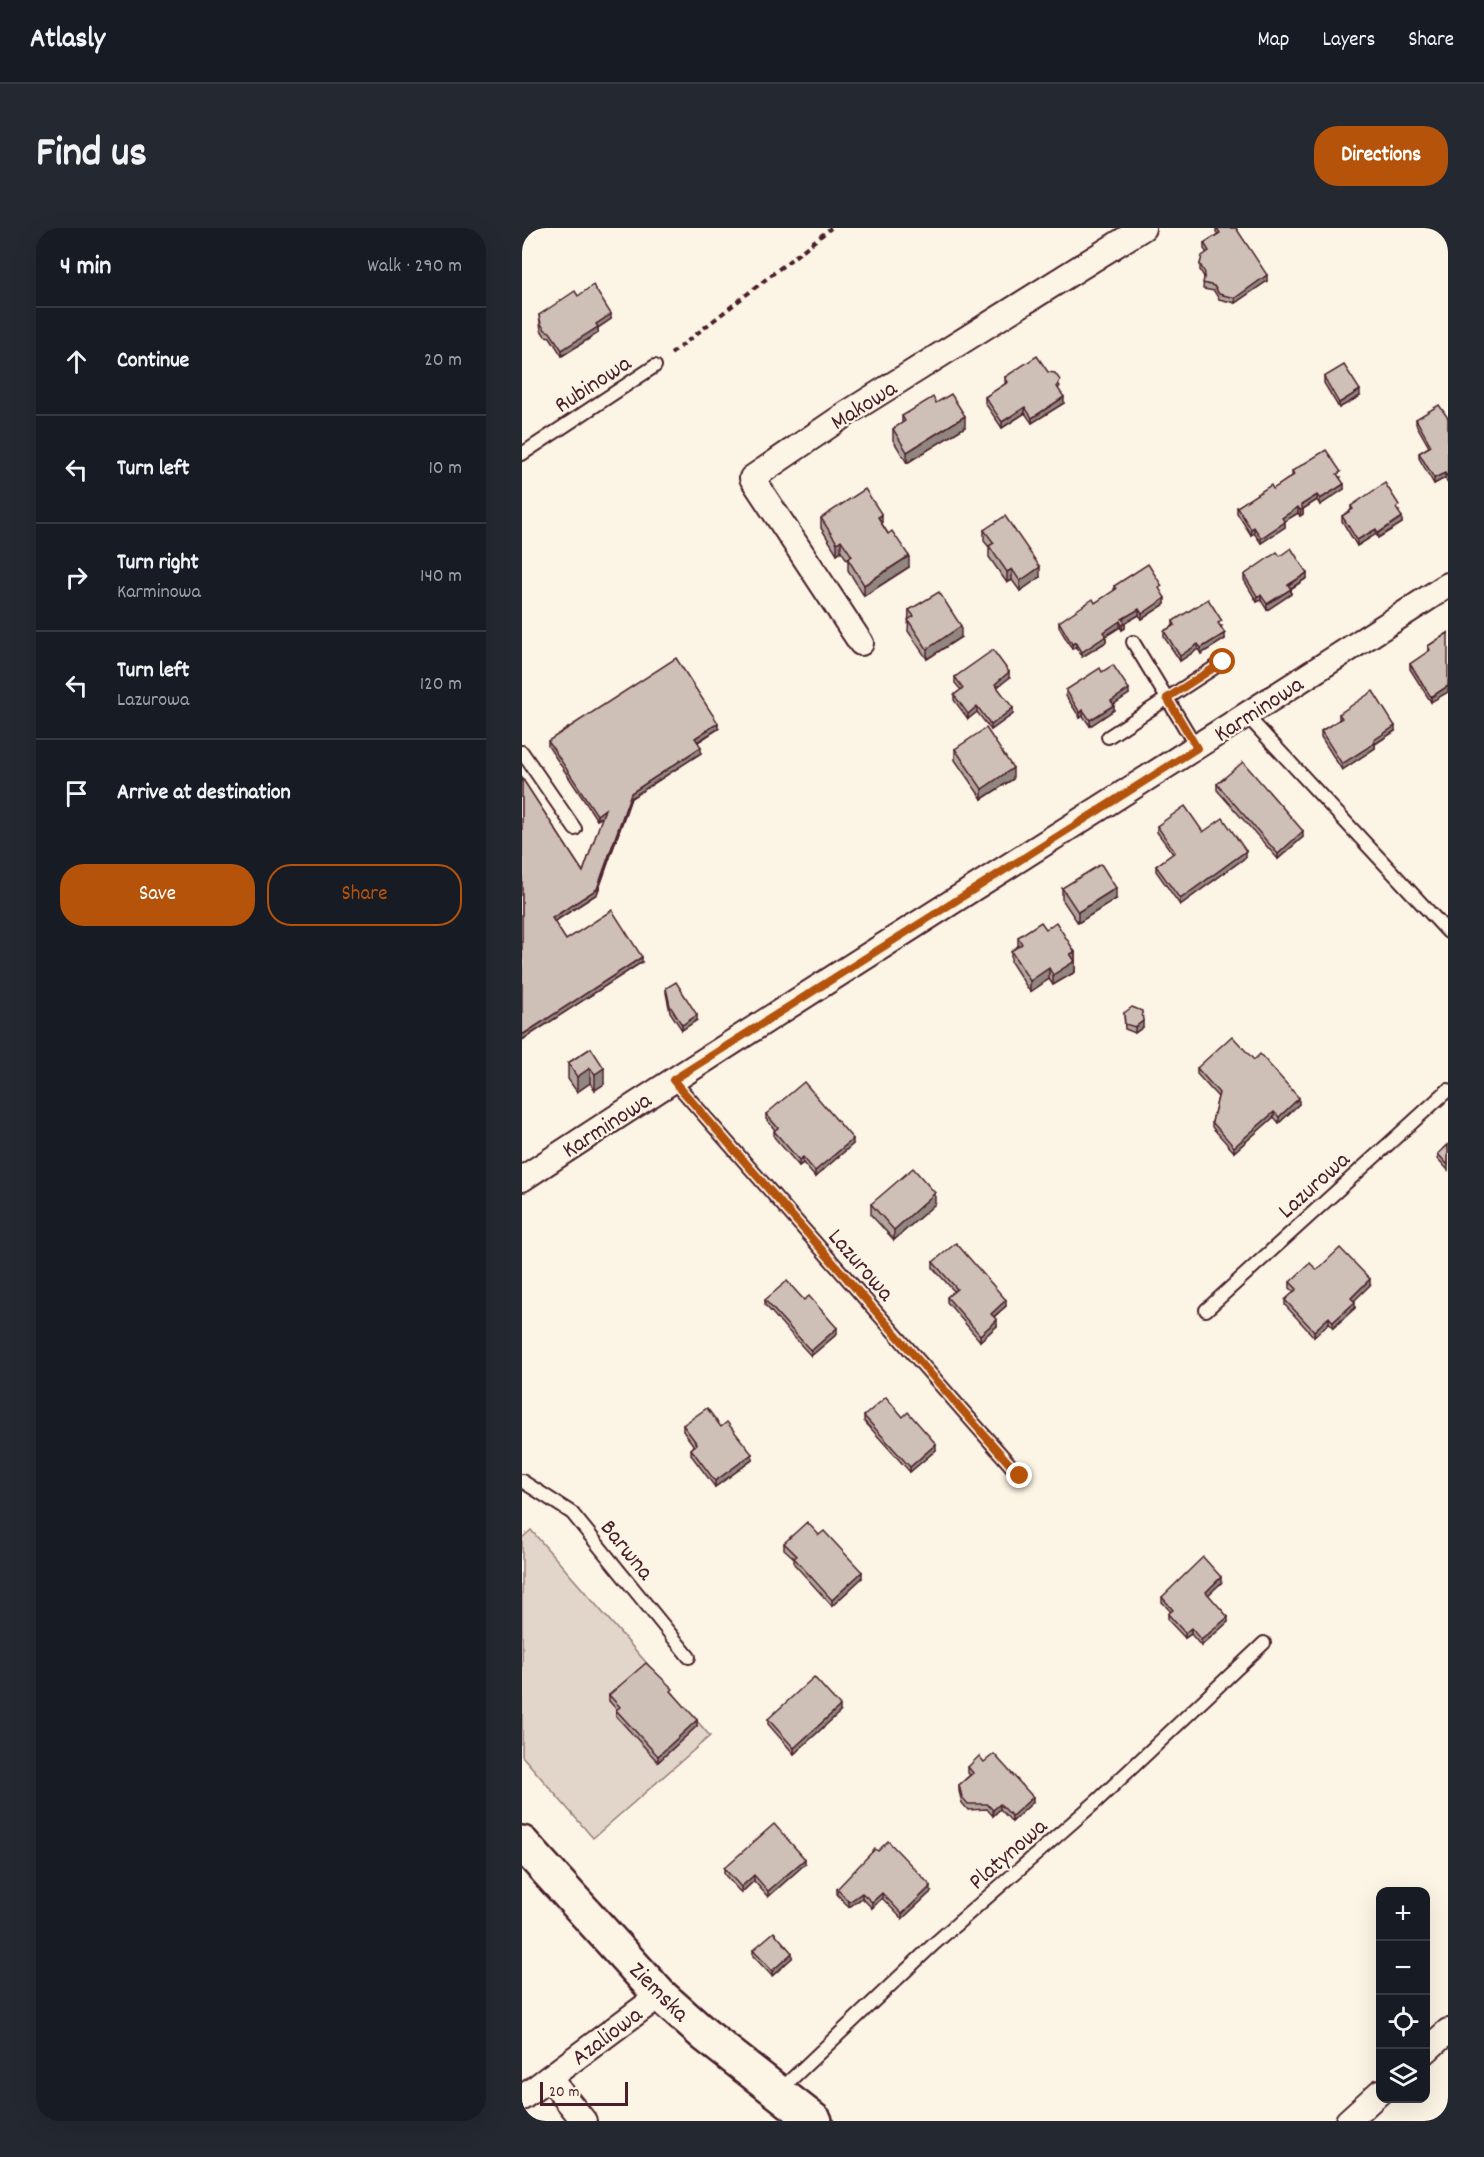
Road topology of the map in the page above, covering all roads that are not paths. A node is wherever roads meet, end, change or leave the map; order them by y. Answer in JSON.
{"nodes":[{"id":1,"x":1143,"y":228,"type":"edge"},
{"id":2,"x":655,"y":366,"type":"road end"},
{"id":3,"x":522,"y":454,"type":"edge"},
{"id":4,"x":1448,"y":585,"type":"edge"},
{"id":5,"x":1133,"y":642,"type":"dead end"},
{"id":6,"x":861,"y":643,"type":"dead end"},
{"id":7,"x":1223,"y":662,"type":"dead end"},
{"id":8,"x":1167,"y":698,"type":"junction"},
{"id":9,"x":1246,"y":717,"type":"junction"},
{"id":10,"x":1108,"y":737,"type":"dead end"},
{"id":11,"x":1197,"y":748,"type":"junction"},
{"id":12,"x":522,"y":753,"type":"edge"},
{"id":13,"x":574,"y":830,"type":"dead end"},
{"id":14,"x":1448,"y":932,"type":"edge"},
{"id":15,"x":673,"y":1080,"type":"junction"},
{"id":16,"x":1448,"y":1090,"type":"edge"},
{"id":17,"x":522,"y":1179,"type":"edge"},
{"id":18,"x":1206,"y":1310,"type":"dead end"},
{"id":19,"x":1020,"y":1476,"type":"dead end"},
{"id":20,"x":522,"y":1481,"type":"edge"},
{"id":21,"x":1264,"y":1643,"type":"dead end"},
{"id":22,"x":689,"y":1657,"type":"dead end"},
{"id":23,"x":522,"y":1843,"type":"edge"},
{"id":24,"x":660,"y":1995,"type":"junction"},
{"id":25,"x":1448,"y":2031,"type":"edge"},
{"id":26,"x":1427,"y":2049,"type":"edge"},
{"id":27,"x":549,"y":2078,"type":"junction"},
{"id":28,"x":777,"y":2094,"type":"junction"},
{"id":29,"x":1376,"y":2096,"type":"edge"},
{"id":30,"x":522,"y":2098,"type":"edge"},
{"id":31,"x":584,"y":2121,"type":"edge"},
{"id":32,"x":815,"y":2121,"type":"edge"},
{"id":33,"x":1348,"y":2121,"type":"edge"}],
"edges":[{"from":1,"to":6,"type":"street","name":"Makowa"},
{"from":2,"to":3,"type":"lane","name":"Rubinowa"},
{"from":4,"to":9,"type":"street","name":"Karminowa"},
{"from":5,"to":8,"type":"lane"},
{"from":7,"to":8,"type":"lane"},
{"from":8,"to":10,"type":"lane"},
{"from":8,"to":11,"type":"lane"},
{"from":9,"to":11,"type":"street","name":"Karminowa"},
{"from":9,"to":14,"type":"lane"},
{"from":11,"to":15,"type":"street","name":"Karminowa"},
{"from":12,"to":13,"type":"lane"},
{"from":15,"to":17,"type":"street","name":"Karminowa"},
{"from":15,"to":19,"type":"lane","name":"Lazurowa"},
{"from":16,"to":18,"type":"lane","name":"Lazurowa"},
{"from":20,"to":22,"type":"lane","name":"Barwna"},
{"from":21,"to":28,"type":"lane","name":"Platynowa"},
{"from":23,"to":24,"type":"street","name":"Ziemska"},
{"from":24,"to":27,"type":"street","name":"Azaliowa"},
{"from":24,"to":28,"type":"street","name":"Ziemska"},
{"from":25,"to":26,"type":"street"},
{"from":27,"to":30,"type":"street","name":"Azaliowa"},
{"from":27,"to":31,"type":"street"},
{"from":28,"to":32,"type":"street","name":"Ziemska"},
{"from":29,"to":33,"type":"street"}]}
